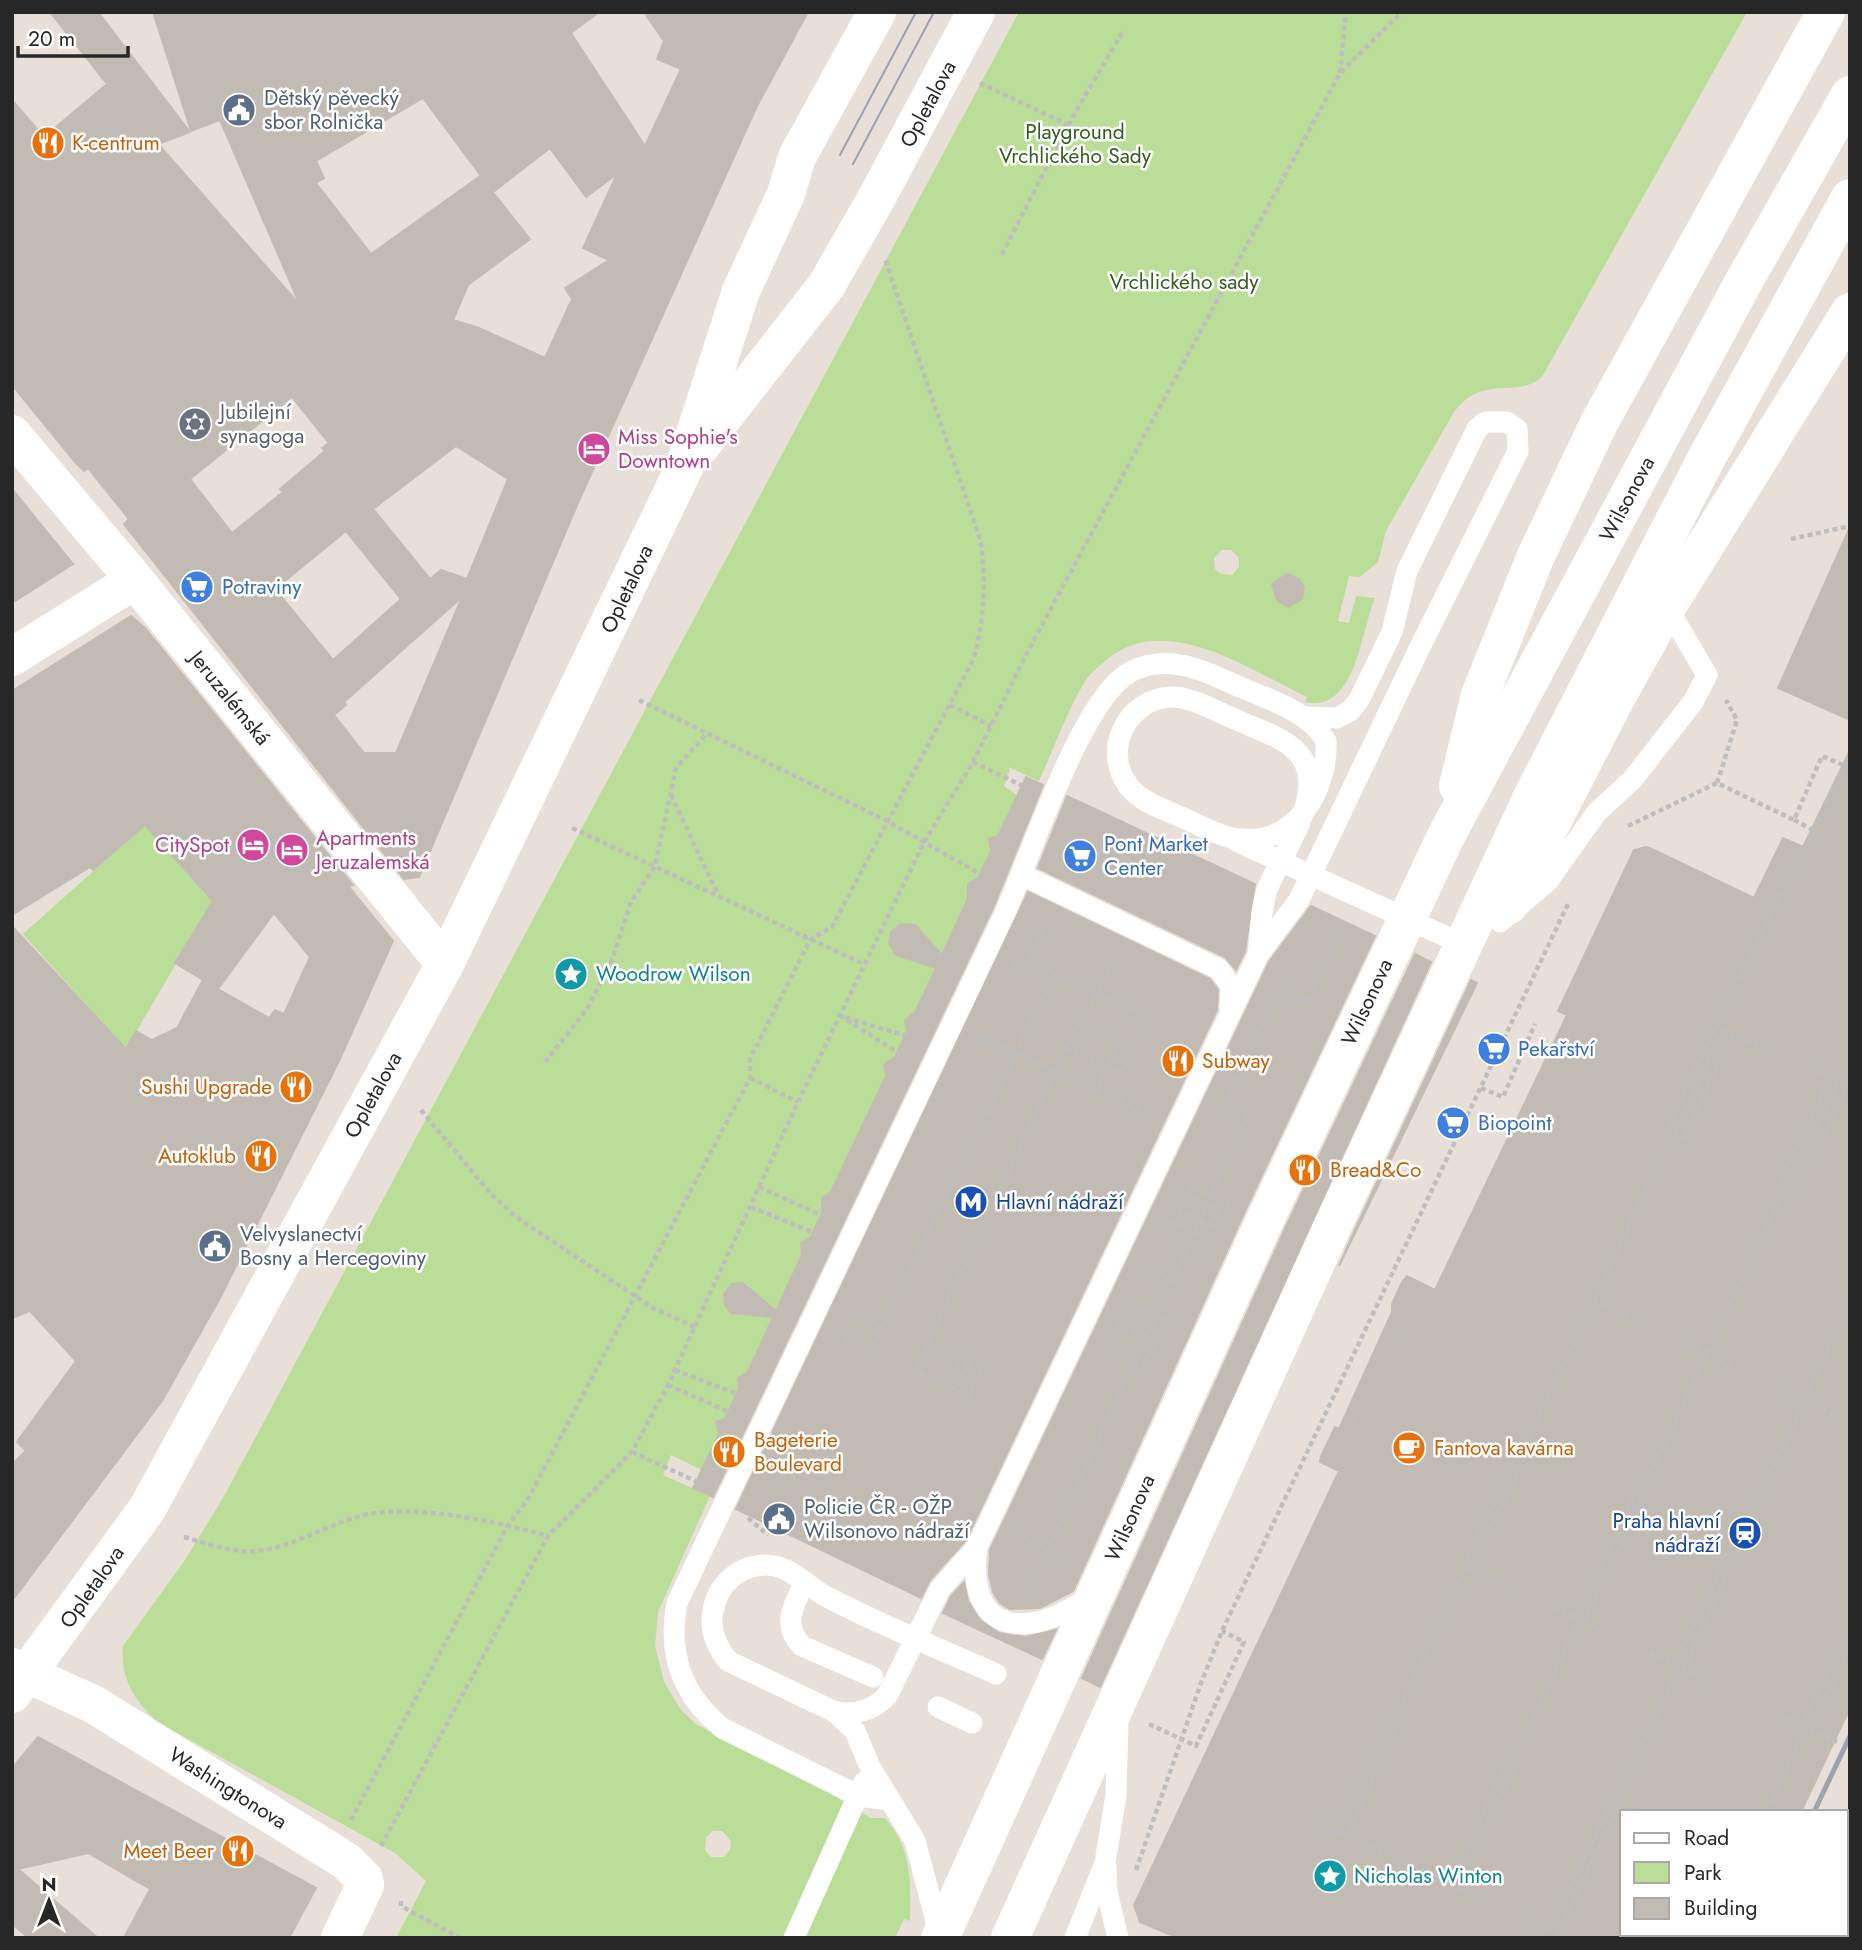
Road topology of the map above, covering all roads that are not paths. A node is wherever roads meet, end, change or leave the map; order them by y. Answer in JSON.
{"nodes":[{"id":1,"x":877,"y":12,"type":"edge"},
{"id":2,"x":976,"y":12,"type":"edge"},
{"id":3,"x":1826,"y":12,"type":"edge"},
{"id":4,"x":1850,"y":95,"type":"edge"},
{"id":5,"x":1850,"y":198,"type":"edge"},
{"id":6,"x":1850,"y":312,"type":"edge"},
{"id":7,"x":12,"y":434,"type":"edge"},
{"id":8,"x":684,"y":468,"type":"junction"},
{"id":9,"x":135,"y":580,"type":"junction"},
{"id":10,"x":1667,"y":607,"type":"junction"},
{"id":11,"x":12,"y":657,"type":"edge"},
{"id":12,"x":1307,"y":717,"type":"junction"},
{"id":13,"x":1225,"y":836,"type":"junction"},
{"id":14,"x":1446,"y":836,"type":"junction"},
{"id":15,"x":1491,"y":867,"type":"dead end"},
{"id":16,"x":1022,"y":875,"type":"junction"},
{"id":17,"x":1500,"y":922,"type":"junction"},
{"id":18,"x":1258,"y":955,"type":"junction"},
{"id":19,"x":445,"y":964,"type":"junction"},
{"id":20,"x":1433,"y":1007,"type":"junction"},
{"id":21,"x":1227,"y":1020,"type":"junction"},
{"id":22,"x":977,"y":1547,"type":"junction"},
{"id":23,"x":805,"y":1582,"type":"junction"},
{"id":24,"x":1097,"y":1591,"type":"junction"},
{"id":25,"x":996,"y":1674,"type":"dead end"},
{"id":26,"x":873,"y":1677,"type":"dead end"},
{"id":27,"x":18,"y":1679,"type":"edge"},
{"id":28,"x":1119,"y":1696,"type":"junction"},
{"id":29,"x":938,"y":1707,"type":"dead end"},
{"id":30,"x":835,"y":1712,"type":"junction"},
{"id":31,"x":972,"y":1723,"type":"dead end"},
{"id":32,"x":870,"y":1767,"type":"junction"},
{"id":33,"x":859,"y":1796,"type":"junction"},
{"id":34,"x":889,"y":1800,"type":"junction"},
{"id":35,"x":1105,"y":1863,"type":"junction"},
{"id":36,"x":1117,"y":1934,"type":"edge"},
{"id":37,"x":940,"y":1937,"type":"edge"},
{"id":38,"x":340,"y":1938,"type":"edge"},
{"id":39,"x":794,"y":1938,"type":"edge"},
{"id":40,"x":1010,"y":1938,"type":"edge"},
{"id":41,"x":1075,"y":1938,"type":"edge"}],
"edges":[{"from":1,"to":8,"type":"main road","name":"Opletalova"},
{"from":2,"to":8,"type":"main road","name":"Opletalova"},
{"from":3,"to":14,"type":"main road"},
{"from":4,"to":14,"type":"main road","name":"Wilsonova"},
{"from":5,"to":20,"type":"main road"},
{"from":6,"to":10,"type":"main road"},
{"from":7,"to":9,"type":"main road","name":"Jeruzalémská"},
{"from":8,"to":19,"type":"main road","name":"Opletalova"},
{"from":9,"to":11,"type":"main road"},
{"from":9,"to":19,"type":"main road","name":"Jeruzalémská"},
{"from":10,"to":17,"type":"main road"},
{"from":10,"to":17,"type":"lane"},
{"from":12,"to":13,"type":"lane"},
{"from":12,"to":16,"type":"lane"},
{"from":12,"to":18,"type":"lane"},
{"from":13,"to":15,"type":"lane"},
{"from":13,"to":18,"type":"lane"},
{"from":14,"to":24,"type":"main road","name":"Wilsonova"},
{"from":16,"to":21,"type":"lane"},
{"from":16,"to":33,"type":"lane"},
{"from":17,"to":20,"type":"main road"},
{"from":18,"to":21,"type":"lane"},
{"from":19,"to":27,"type":"main road","name":"Opletalova"},
{"from":20,"to":28,"type":"main road"},
{"from":21,"to":22,"type":"lane"},
{"from":22,"to":24,"type":"lane"},
{"from":22,"to":30,"type":"lane"},
{"from":23,"to":25,"type":"lane"},
{"from":23,"to":26,"type":"lane"},
{"from":23,"to":30,"type":"lane"},
{"from":24,"to":37,"type":"main road","name":"Wilsonova"},
{"from":27,"to":38,"type":"main road","name":"Washingtonova"},
{"from":28,"to":35,"type":"lane"},
{"from":28,"to":40,"type":"main road"},
{"from":29,"to":31,"type":"lane"},
{"from":30,"to":32,"type":"lane"},
{"from":32,"to":33,"type":"lane"},
{"from":32,"to":34,"type":"lane"},
{"from":33,"to":34,"type":"lane"},
{"from":33,"to":39,"type":"lane"},
{"from":34,"to":37,"type":"lane"},
{"from":35,"to":36,"type":"lane"},
{"from":35,"to":41,"type":"lane"}]}
